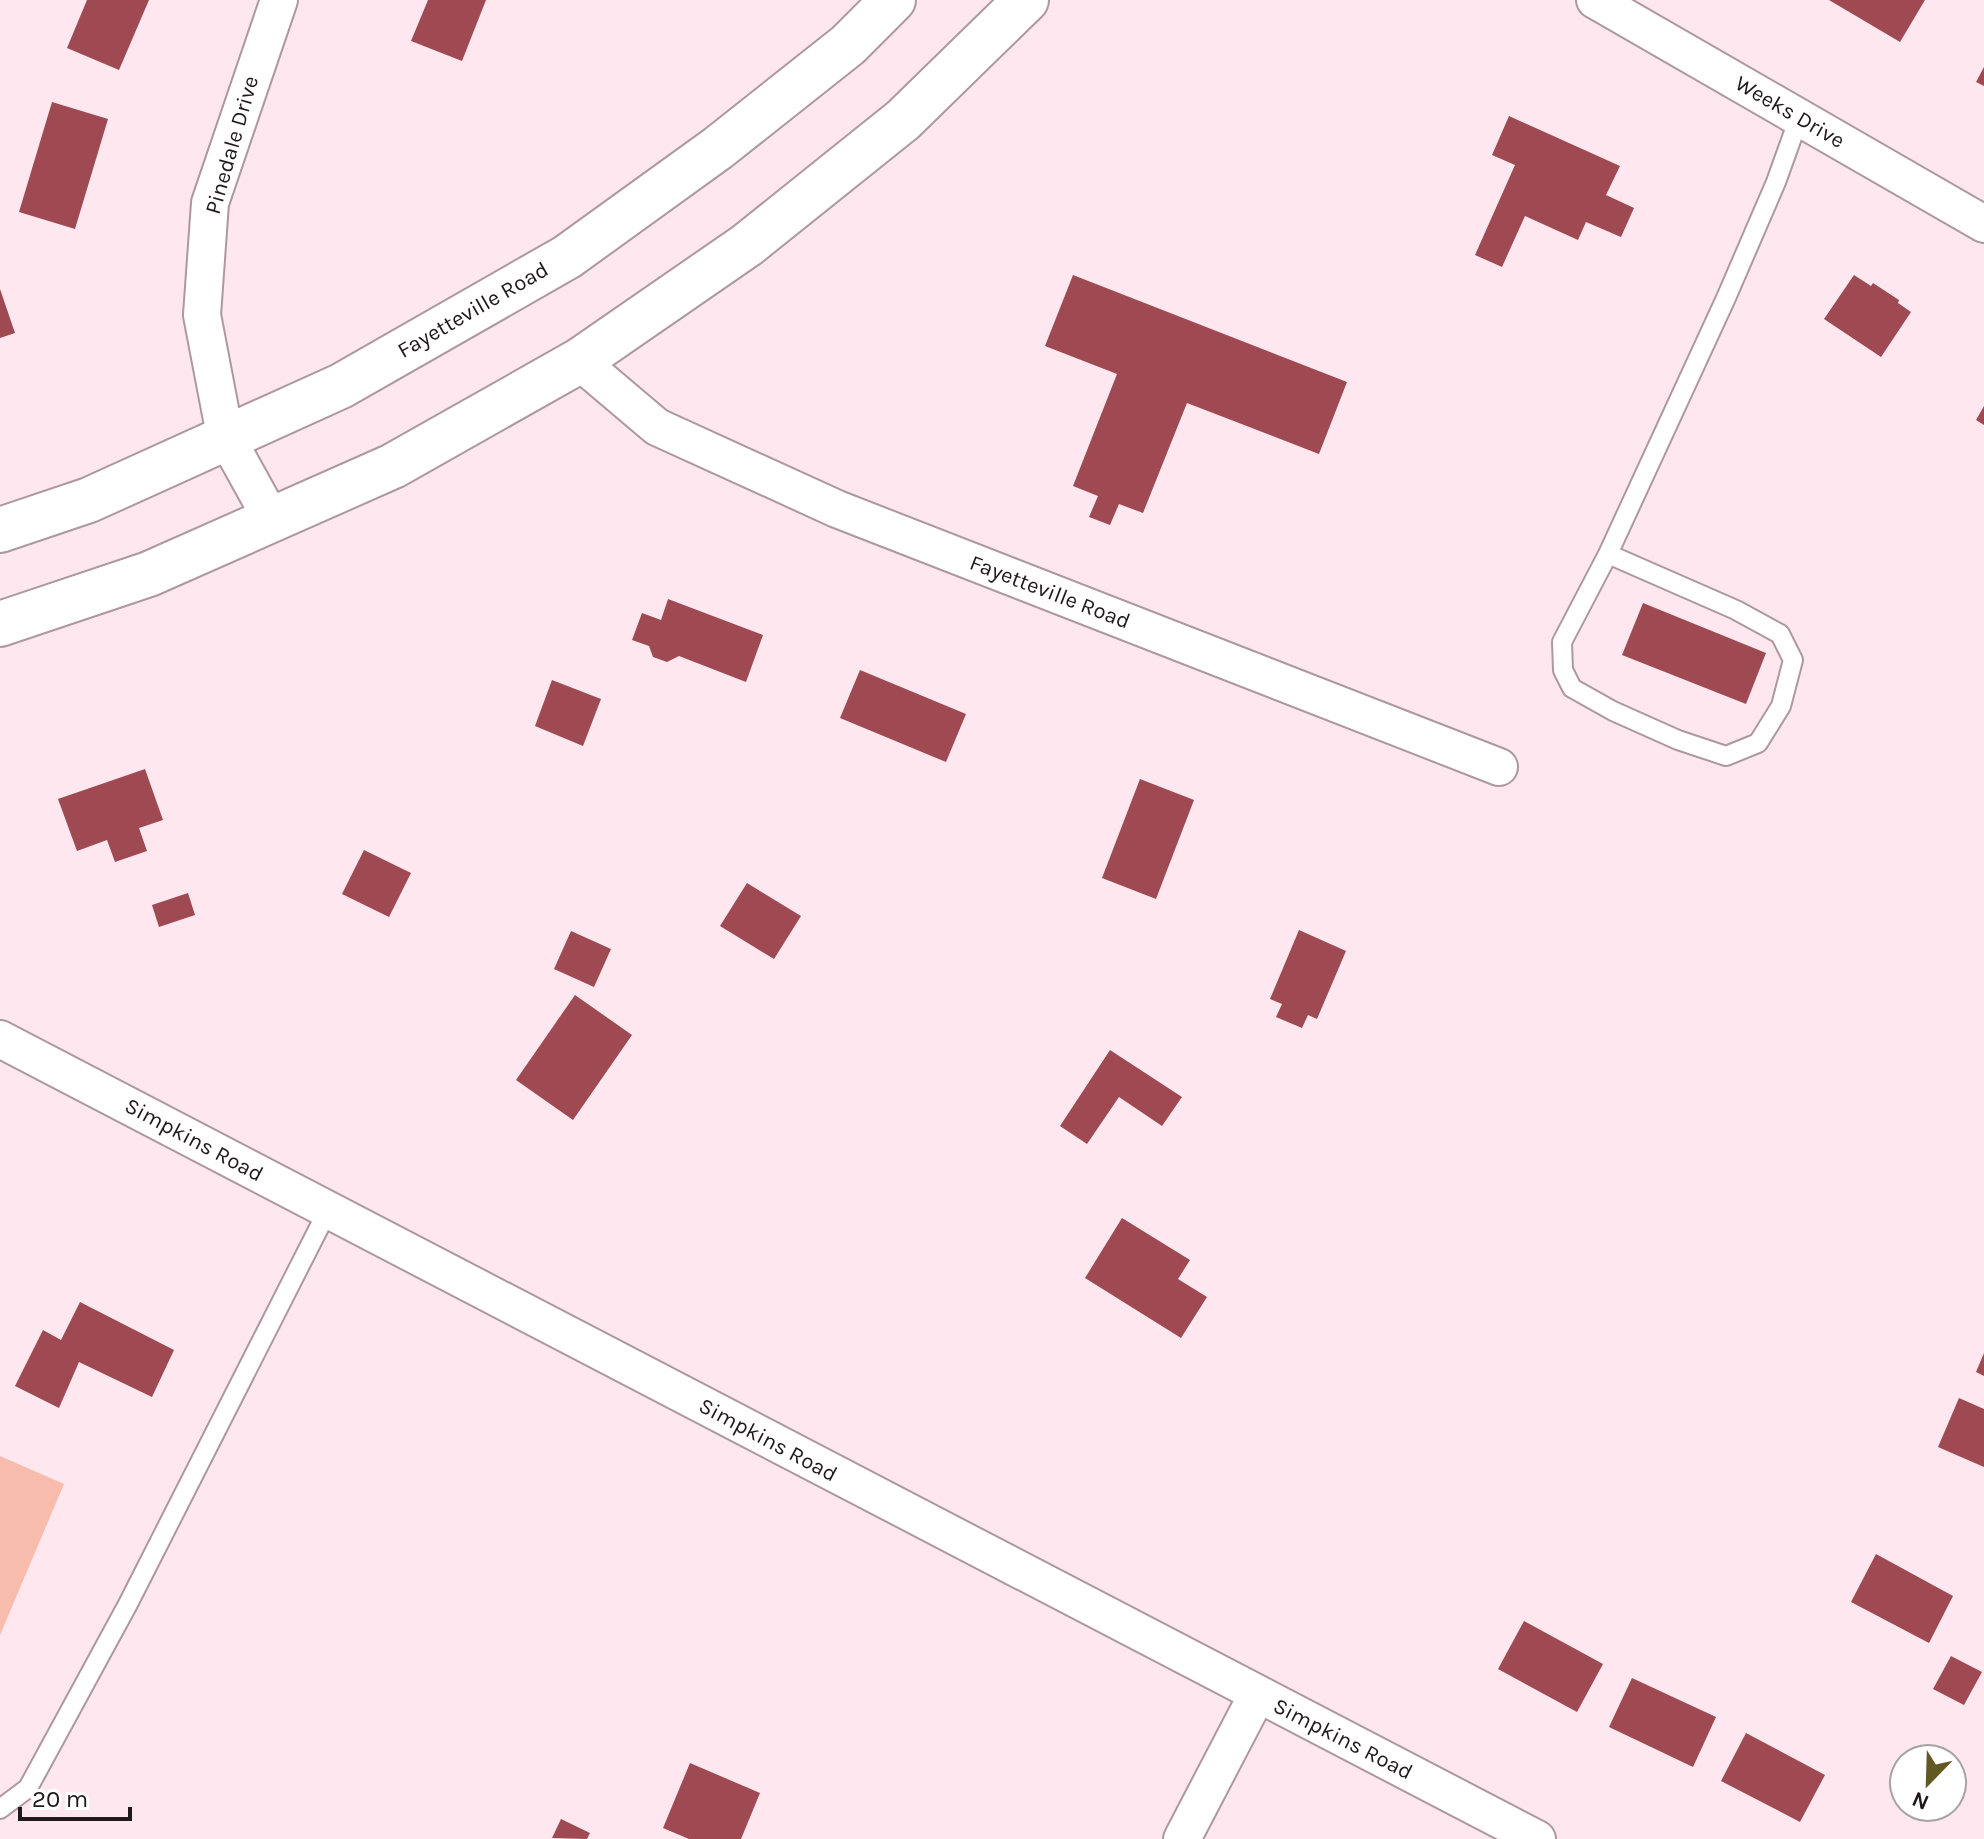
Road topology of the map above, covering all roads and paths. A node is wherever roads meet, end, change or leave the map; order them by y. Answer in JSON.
{"nodes":[{"id":1,"x":279,"y":0,"type":"edge"},
{"id":2,"x":893,"y":0,"type":"edge"},
{"id":3,"x":1026,"y":0,"type":"edge"},
{"id":4,"x":1595,"y":0,"type":"edge"},
{"id":5,"x":1799,"y":118,"type":"junction"},
{"id":6,"x":1984,"y":224,"type":"edge"},
{"id":7,"x":579,"y":361,"type":"junction"},
{"id":8,"x":226,"y":436,"type":"junction"},
{"id":9,"x":272,"y":520,"type":"junction"},
{"id":10,"x":0,"y":530,"type":"edge"},
{"id":11,"x":1608,"y":554,"type":"junction"},
{"id":12,"x":0,"y":624,"type":"edge"},
{"id":13,"x":1499,"y":767,"type":"dead end"},
{"id":14,"x":0,"y":1039,"type":"edge"},
{"id":15,"x":328,"y":1210,"type":"junction"},
{"id":16,"x":1257,"y":1695,"type":"junction"},
{"id":17,"x":0,"y":1809,"type":"edge"},
{"id":18,"x":1182,"y":1839,"type":"edge"},
{"id":19,"x":1537,"y":1839,"type":"edge"}],
"edges":[{"from":1,"to":8,"type":"street","name":"Pinedale Drive"},
{"from":2,"to":8,"type":"highway","name":"Fayetteville Road"},
{"from":3,"to":7,"type":"highway"},
{"from":4,"to":5,"type":"street","name":"Weeks Drive"},
{"from":5,"to":6,"type":"street","name":"Weeks Drive"},
{"from":5,"to":11,"type":"lane"},
{"from":7,"to":9,"type":"highway"},
{"from":7,"to":13,"type":"street","name":"Fayetteville Road"},
{"from":8,"to":9,"type":"street","name":"Pinedale Drive"},
{"from":8,"to":10,"type":"highway","name":"Fayetteville Road"},
{"from":9,"to":12,"type":"highway"},
{"from":11,"to":11,"type":"lane"},
{"from":14,"to":15,"type":"street","name":"Simpkins Road"},
{"from":15,"to":16,"type":"street","name":"Simpkins Road"},
{"from":15,"to":17,"type":"lane"},
{"from":16,"to":18,"type":"street"},
{"from":16,"to":19,"type":"street","name":"Simpkins Road"}]}
